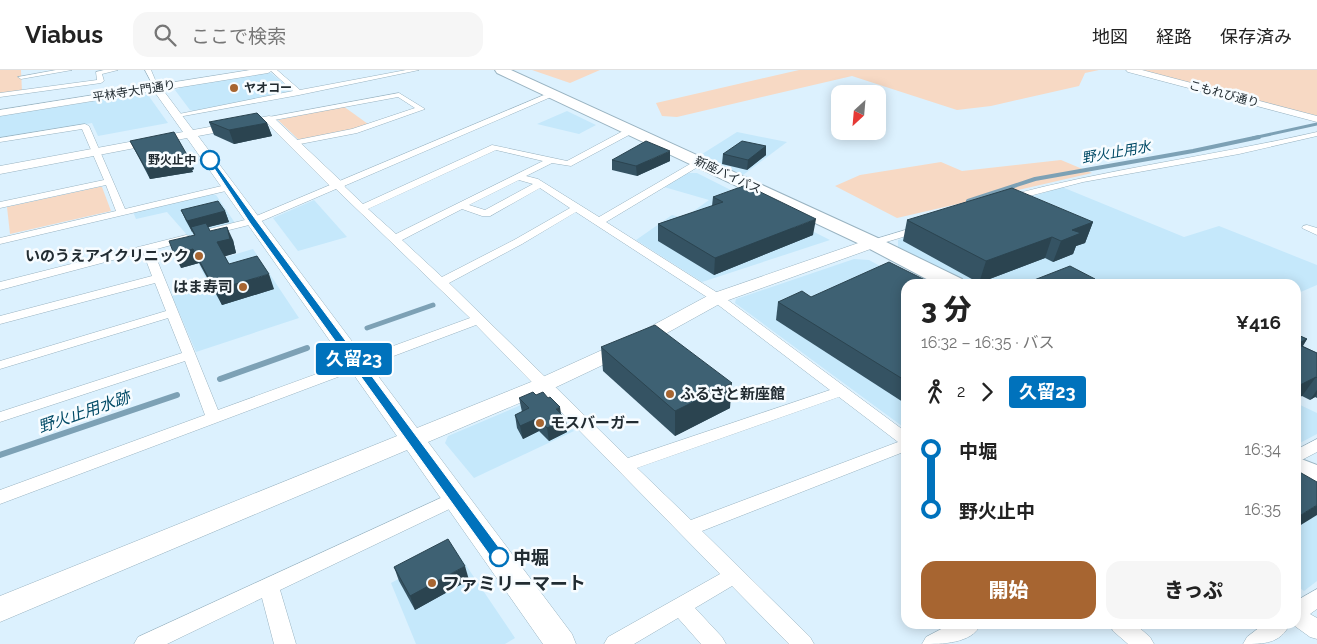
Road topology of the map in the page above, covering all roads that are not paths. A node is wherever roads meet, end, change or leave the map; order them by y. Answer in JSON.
{"nodes":[{"id":1,"x":69,"y":70,"type":"edge"},
{"id":2,"x":115,"y":70,"type":"edge"},
{"id":3,"x":268,"y":70,"type":"edge"},
{"id":4,"x":273,"y":70,"type":"edge"},
{"id":5,"x":416,"y":70,"type":"edge"},
{"id":6,"x":490,"y":70,"type":"edge"},
{"id":7,"x":501,"y":70,"type":"edge"},
{"id":8,"x":1131,"y":70,"type":"edge"},
{"id":9,"x":96,"y":71,"type":"edge"},
{"id":10,"x":21,"y":73,"type":"edge"},
{"id":11,"x":152,"y":79,"type":"edge"},
{"id":12,"x":22,"y":92,"type":"junction"},
{"id":13,"x":299,"y":93,"type":"junction"},
{"id":14,"x":0,"y":95,"type":"edge"},
{"id":15,"x":547,"y":97,"type":"junction"},
{"id":16,"x":0,"y":113,"type":"edge"},
{"id":17,"x":178,"y":115,"type":"junction"},
{"id":18,"x":269,"y":119,"type":"junction"},
{"id":19,"x":1317,"y":119,"type":"edge"},
{"id":20,"x":190,"y":132,"type":"junction"},
{"id":21,"x":626,"y":133,"type":"junction"},
{"id":22,"x":1317,"y":134,"type":"edge"},
{"id":23,"x":0,"y":140,"type":"edge"},
{"id":24,"x":295,"y":142,"type":"junction"},
{"id":25,"x":96,"y":151,"type":"junction"},
{"id":26,"x":551,"y":160,"type":"junction"},
{"id":27,"x":694,"y":166,"type":"junction"},
{"id":28,"x":0,"y":170,"type":"edge"},
{"id":29,"x":519,"y":177,"type":"junction"},
{"id":30,"x":109,"y":182,"type":"junction"},
{"id":31,"x":540,"y":184,"type":"junction"},
{"id":32,"x":338,"y":186,"type":"junction"},
{"id":33,"x":230,"y":187,"type":"junction"},
{"id":34,"x":995,"y":202,"type":"edge"},
{"id":35,"x":0,"y":205,"type":"edge"},
{"id":36,"x":462,"y":206,"type":"junction"},
{"id":37,"x":361,"y":208,"type":"junction"},
{"id":38,"x":578,"y":208,"type":"junction"},
{"id":39,"x":122,"y":212,"type":"junction"},
{"id":40,"x":253,"y":221,"type":"junction"},
{"id":41,"x":600,"y":222,"type":"junction"},
{"id":42,"x":936,"y":223,"type":"edge"},
{"id":43,"x":1317,"y":225,"type":"edge"},
{"id":44,"x":1317,"y":232,"type":"edge"},
{"id":45,"x":395,"y":239,"type":"junction"},
{"id":46,"x":0,"y":241,"type":"edge"},
{"id":47,"x":867,"y":245,"type":"junction"},
{"id":48,"x":147,"y":248,"type":"junction"},
{"id":49,"x":159,"y":278,"type":"junction"},
{"id":50,"x":923,"y":279,"type":"edge"},
{"id":51,"x":943,"y":279,"type":"edge"},
{"id":52,"x":441,"y":282,"type":"junction"},
{"id":53,"x":0,"y":286,"type":"edge"},
{"id":54,"x":717,"y":298,"type":"junction"},
{"id":55,"x":173,"y":314,"type":"junction"},
{"id":56,"x":0,"y":320,"type":"edge"},
{"id":57,"x":477,"y":320,"type":"junction"},
{"id":58,"x":190,"y":355,"type":"junction"},
{"id":59,"x":358,"y":364,"type":"junction"},
{"id":60,"x":0,"y":365,"type":"edge"},
{"id":61,"x":543,"y":385,"type":"junction"},
{"id":62,"x":842,"y":391,"type":"junction"},
{"id":63,"x":0,"y":416,"type":"edge"},
{"id":64,"x":214,"y":418,"type":"junction"},
{"id":65,"x":901,"y":436,"type":"edge"},
{"id":66,"x":412,"y":439,"type":"junction"},
{"id":67,"x":1317,"y":445,"type":"edge"},
{"id":68,"x":901,"y":447,"type":"edge"},
{"id":69,"x":1301,"y":455,"type":"edge"},
{"id":70,"x":624,"y":466,"type":"junction"},
{"id":71,"x":1301,"y":471,"type":"edge"},
{"id":72,"x":1317,"y":480,"type":"edge"},
{"id":73,"x":1301,"y":486,"type":"edge"},
{"id":74,"x":1317,"y":495,"type":"edge"},
{"id":75,"x":0,"y":497,"type":"edge"},
{"id":76,"x":456,"y":498,"type":"junction"},
{"id":77,"x":687,"y":529,"type":"junction"},
{"id":78,"x":733,"y":576,"type":"junction"},
{"id":79,"x":269,"y":586,"type":"junction"},
{"id":80,"x":1317,"y":598,"type":"edge"},
{"id":81,"x":682,"y":608,"type":"junction"},
{"id":82,"x":0,"y":609,"type":"edge"},
{"id":83,"x":1301,"y":610,"type":"edge"},
{"id":84,"x":1301,"y":618,"type":"edge"},
{"id":85,"x":962,"y":629,"type":"edge"},
{"id":86,"x":1126,"y":629,"type":"edge"},
{"id":87,"x":1274,"y":629,"type":"edge"},
{"id":88,"x":1317,"y":630,"type":"edge"},
{"id":89,"x":145,"y":644,"type":"edge"},
{"id":90,"x":285,"y":644,"type":"edge"},
{"id":91,"x":561,"y":644,"type":"edge"},
{"id":92,"x":615,"y":644,"type":"edge"},
{"id":93,"x":715,"y":644,"type":"edge"},
{"id":94,"x":803,"y":644,"type":"edge"},
{"id":95,"x":933,"y":644,"type":"edge"},
{"id":96,"x":1143,"y":644,"type":"edge"},
{"id":97,"x":1254,"y":644,"type":"edge"}],
"edges":[{"from":1,"to":10,"type":"street"},
{"from":2,"to":9,"type":"street"},
{"from":3,"to":11,"type":"street","name":"平林寺大門通り"},
{"from":4,"to":13,"type":"street"},
{"from":5,"to":13,"type":"street"},
{"from":6,"to":15,"type":"highway","name":"新座バイパス"},
{"from":7,"to":47,"type":"highway","name":"新座バイパス"},
{"from":8,"to":19,"type":"street","name":"こもれび通り"},
{"from":9,"to":12,"type":"street"},
{"from":10,"to":12,"type":"street"},
{"from":11,"to":16,"type":"street","name":"平林寺大門通り"},
{"from":11,"to":17,"type":"street"},
{"from":12,"to":14,"type":"street"},
{"from":13,"to":17,"type":"street"},
{"from":15,"to":21,"type":"highway","name":"新座バイパス"},
{"from":15,"to":32,"type":"street"},
{"from":17,"to":20,"type":"street"},
{"from":18,"to":20,"type":"street"},
{"from":18,"to":24,"type":"street"},
{"from":18,"to":24,"type":"street"},
{"from":20,"to":25,"type":"street"},
{"from":20,"to":33,"type":"street"},
{"from":21,"to":26,"type":"street"},
{"from":21,"to":27,"type":"highway","name":"新座バイパス"},
{"from":22,"to":34,"type":"street"},
{"from":23,"to":25,"type":"street"},
{"from":24,"to":32,"type":"street"},
{"from":25,"to":28,"type":"street"},
{"from":25,"to":30,"type":"street"},
{"from":26,"to":29,"type":"street"},
{"from":26,"to":37,"type":"street"},
{"from":27,"to":41,"type":"street"},
{"from":27,"to":47,"type":"highway","name":"新座バイパス"},
{"from":29,"to":31,"type":"street"},
{"from":29,"to":36,"type":"street"},
{"from":30,"to":35,"type":"street"},
{"from":30,"to":39,"type":"street"},
{"from":31,"to":36,"type":"street"},
{"from":31,"to":38,"type":"street"},
{"from":32,"to":37,"type":"street"},
{"from":32,"to":40,"type":"street"},
{"from":33,"to":39,"type":"street"},
{"from":33,"to":40,"type":"street"},
{"from":36,"to":45,"type":"street"},
{"from":37,"to":45,"type":"street"},
{"from":38,"to":41,"type":"street"},
{"from":38,"to":52,"type":"street"},
{"from":39,"to":46,"type":"street"},
{"from":40,"to":48,"type":"street"},
{"from":40,"to":59,"type":"street"},
{"from":41,"to":54,"type":"street"},
{"from":42,"to":47,"type":"street"},
{"from":43,"to":44,"type":"street"},
{"from":45,"to":52,"type":"street"},
{"from":47,"to":50,"type":"highway","name":"新座バイパス"},
{"from":47,"to":51,"type":"highway","name":"新座バイパス"},
{"from":47,"to":54,"type":"street"},
{"from":48,"to":49,"type":"street"},
{"from":48,"to":53,"type":"street"},
{"from":49,"to":55,"type":"street"},
{"from":49,"to":56,"type":"street"},
{"from":52,"to":57,"type":"street"},
{"from":54,"to":61,"type":"street"},
{"from":54,"to":62,"type":"street"},
{"from":55,"to":58,"type":"street"},
{"from":55,"to":60,"type":"street"},
{"from":57,"to":59,"type":"street"},
{"from":57,"to":61,"type":"street"},
{"from":58,"to":63,"type":"street"},
{"from":58,"to":64,"type":"street"},
{"from":59,"to":64,"type":"street"},
{"from":59,"to":66,"type":"street"},
{"from":61,"to":66,"type":"street"},
{"from":61,"to":70,"type":"street"},
{"from":62,"to":65,"type":"street"},
{"from":62,"to":70,"type":"street"},
{"from":64,"to":75,"type":"street"},
{"from":66,"to":76,"type":"street"},
{"from":66,"to":82,"type":"street"},
{"from":67,"to":69,"type":"street"},
{"from":68,"to":77,"type":"street"},
{"from":70,"to":77,"type":"street"},
{"from":71,"to":72,"type":"highway"},
{"from":73,"to":74,"type":"highway"},
{"from":76,"to":79,"type":"street"},
{"from":76,"to":91,"type":"street"},
{"from":77,"to":78,"type":"street"},
{"from":78,"to":81,"type":"street"},
{"from":78,"to":94,"type":"street"},
{"from":79,"to":89,"type":"street"},
{"from":79,"to":90,"type":"street"},
{"from":80,"to":83,"type":"street"},
{"from":81,"to":92,"type":"street"},
{"from":81,"to":93,"type":"street"},
{"from":84,"to":88,"type":"street"},
{"from":85,"to":95,"type":"street"},
{"from":86,"to":96,"type":"street"},
{"from":87,"to":97,"type":"street"}]}
